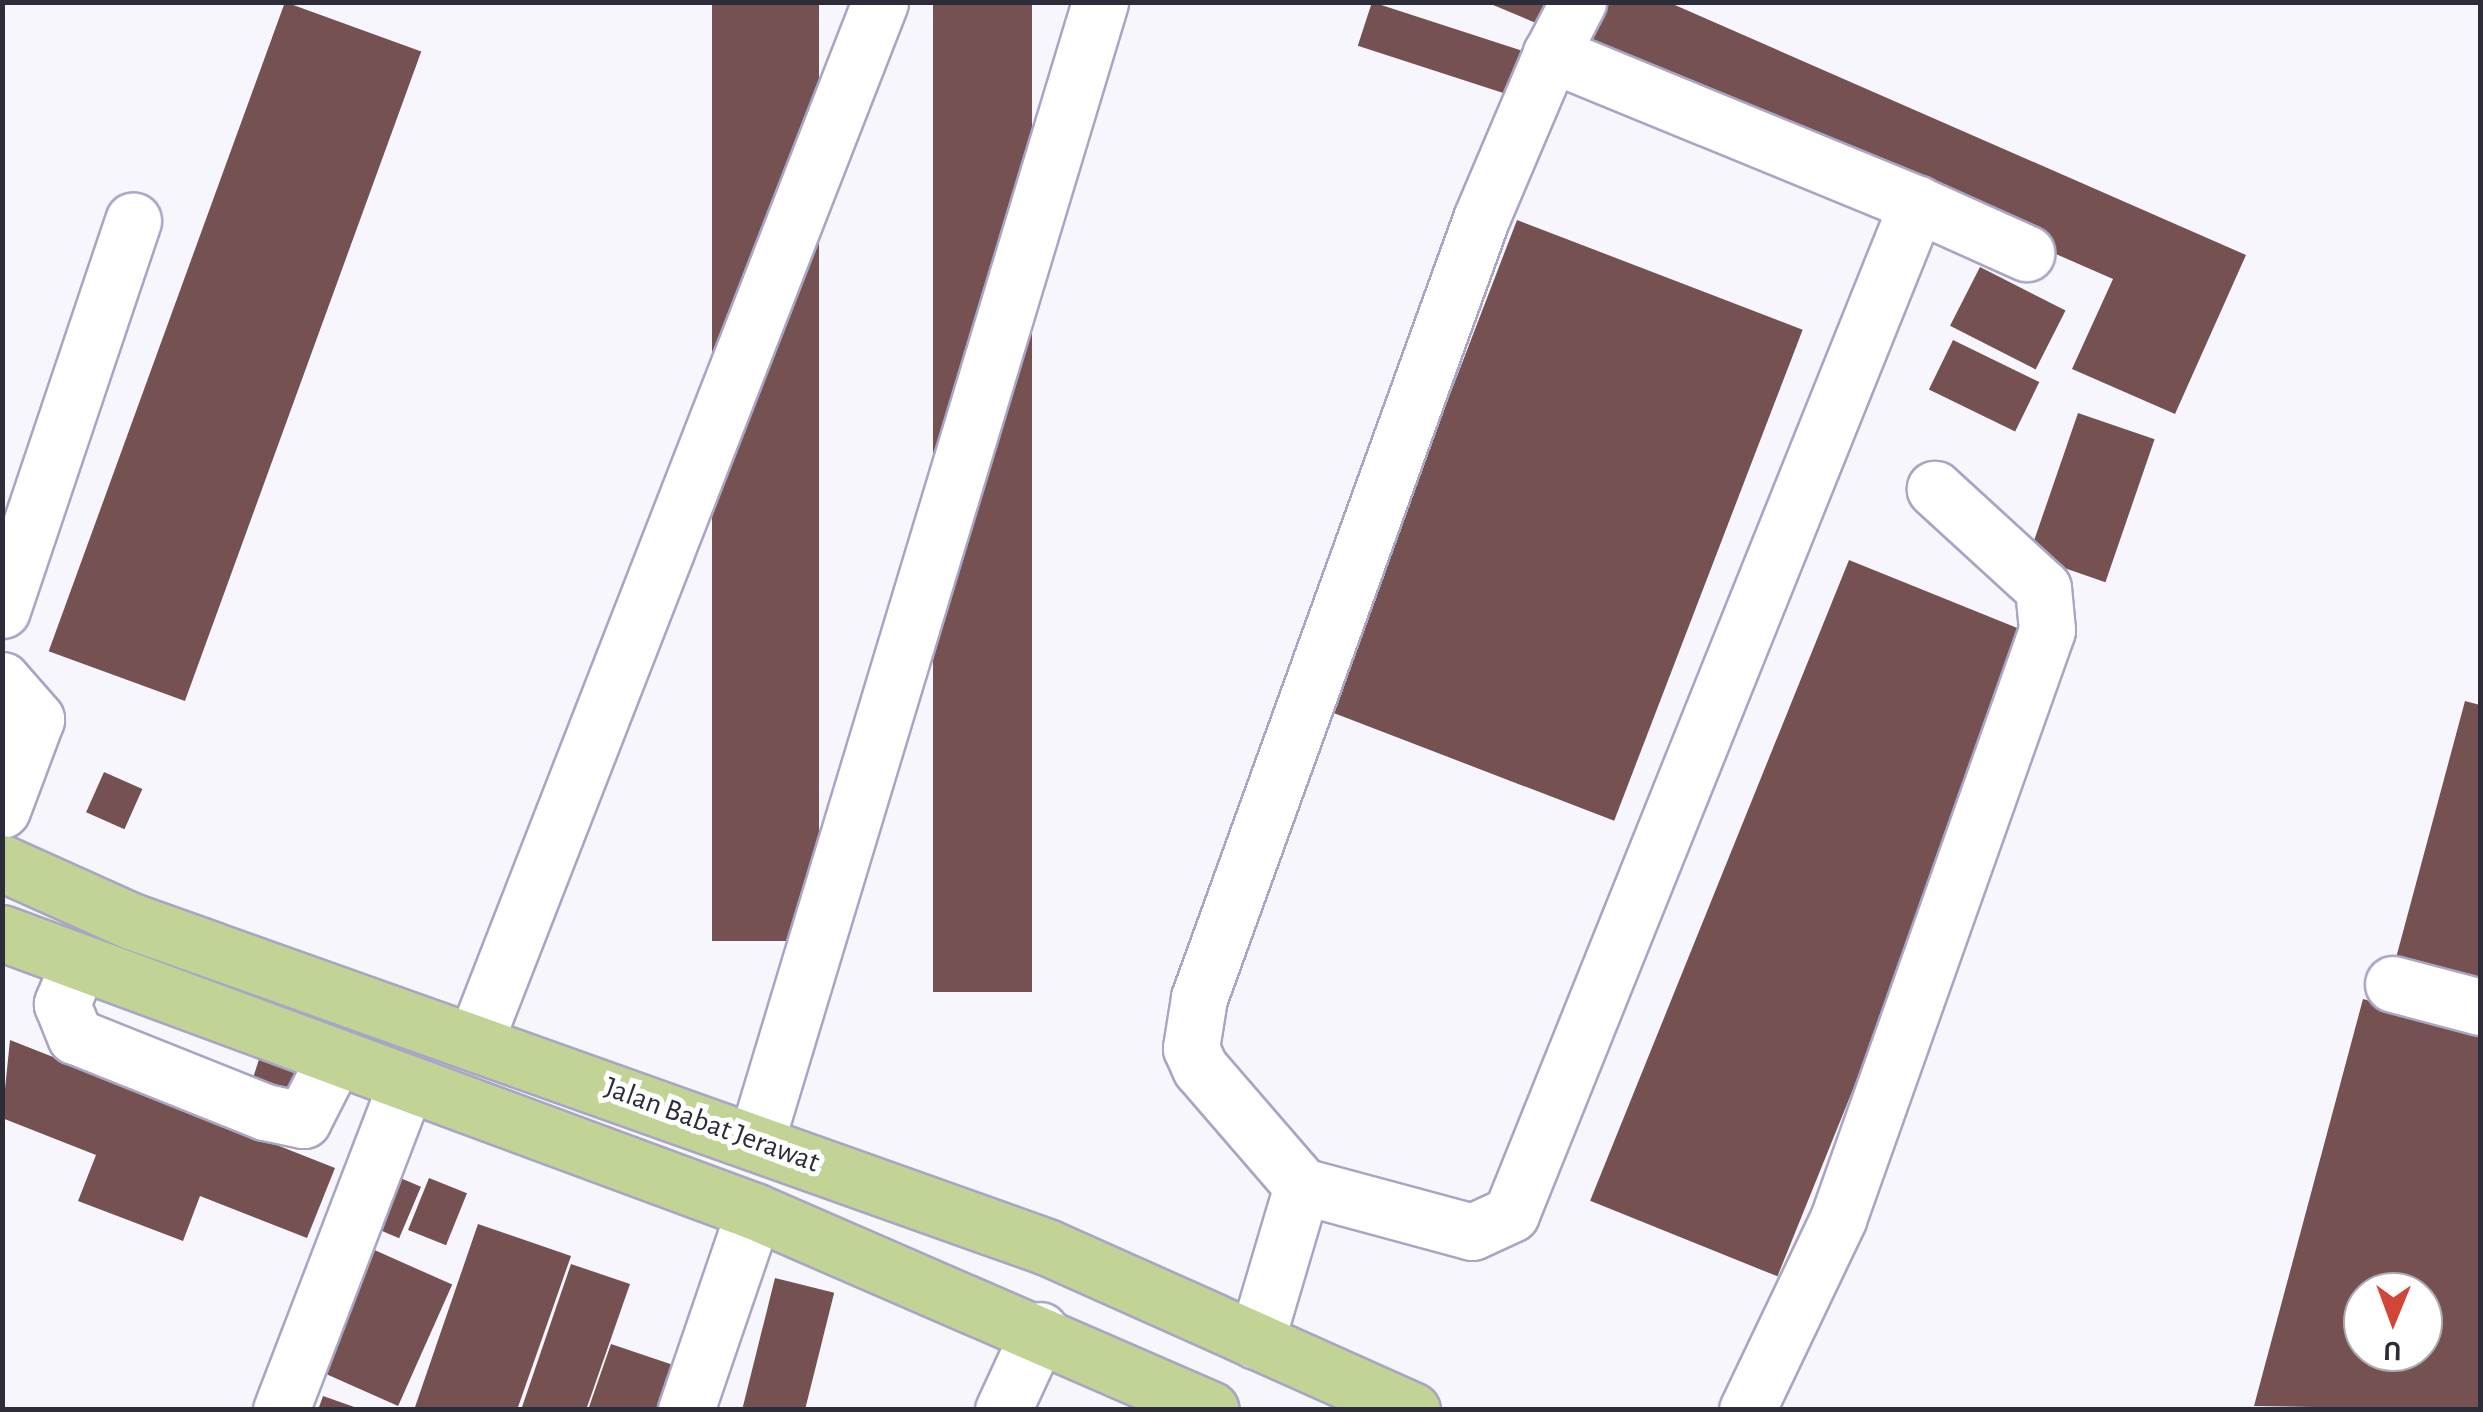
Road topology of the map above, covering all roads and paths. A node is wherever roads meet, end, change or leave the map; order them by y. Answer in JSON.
{"nodes":[{"id":1,"x":880,"y":2,"type":"edge"},
{"id":2,"x":1100,"y":2,"type":"edge"},
{"id":3,"x":1578,"y":2,"type":"edge"},
{"id":4,"x":1551,"y":54,"type":"junction"},
{"id":5,"x":1917,"y":204,"type":"junction"},
{"id":6,"x":134,"y":220,"type":"dead end"},
{"id":7,"x":2026,"y":253,"type":"dead end"},
{"id":8,"x":1935,"y":489,"type":"dead end"},
{"id":9,"x":2,"y":610,"type":"edge"},
{"id":10,"x":2,"y":680,"type":"edge"},
{"id":11,"x":8,"y":796,"type":"edge"},
{"id":12,"x":2,"y":862,"type":"edge"},
{"id":13,"x":2,"y":933,"type":"edge"},
{"id":14,"x":77,"y":968,"type":"junction"},
{"id":15,"x":2393,"y":984,"type":"dead end"},
{"id":16,"x":2480,"y":1008,"type":"edge"},
{"id":17,"x":484,"y":1016,"type":"junction"},
{"id":18,"x":333,"y":1062,"type":"junction"},
{"id":19,"x":405,"y":1087,"type":"junction"},
{"id":20,"x":768,"y":1105,"type":"junction"},
{"id":21,"x":1302,"y":1186,"type":"junction"},
{"id":22,"x":754,"y":1211,"type":"junction"},
{"id":23,"x":1266,"y":1313,"type":"junction"},
{"id":24,"x":1040,"y":1330,"type":"junction"},
{"id":25,"x":280,"y":1410,"type":"edge"},
{"id":26,"x":686,"y":1410,"type":"edge"},
{"id":27,"x":1003,"y":1410,"type":"edge"},
{"id":28,"x":1211,"y":1410,"type":"edge"},
{"id":29,"x":1412,"y":1410,"type":"edge"},
{"id":30,"x":1747,"y":1410,"type":"edge"}],
"edges":[{"from":1,"to":17,"type":"street"},
{"from":2,"to":20,"type":"street"},
{"from":3,"to":4,"type":"street"},
{"from":4,"to":5,"type":"street"},
{"from":4,"to":21,"type":"street"},
{"from":5,"to":7,"type":"street"},
{"from":5,"to":21,"type":"street"},
{"from":6,"to":9,"type":"street"},
{"from":8,"to":30,"type":"street"},
{"from":10,"to":11,"type":"street"},
{"from":12,"to":17,"type":"main road","name":"Jalan Babat Jerawat"},
{"from":13,"to":14,"type":"main road"},
{"from":14,"to":18,"type":"main road"},
{"from":14,"to":18,"type":"street"},
{"from":15,"to":16,"type":"street"},
{"from":17,"to":20,"type":"main road","name":"Jalan Babat Jerawat"},
{"from":18,"to":19,"type":"main road"},
{"from":19,"to":22,"type":"main road"},
{"from":19,"to":25,"type":"street"},
{"from":20,"to":23,"type":"main road","name":"Jalan Babat Jerawat"},
{"from":21,"to":23,"type":"street"},
{"from":22,"to":24,"type":"main road"},
{"from":22,"to":26,"type":"street"},
{"from":23,"to":29,"type":"main road","name":"Jalan Babat Jerawat"},
{"from":24,"to":27,"type":"street"},
{"from":24,"to":28,"type":"main road"}]}
